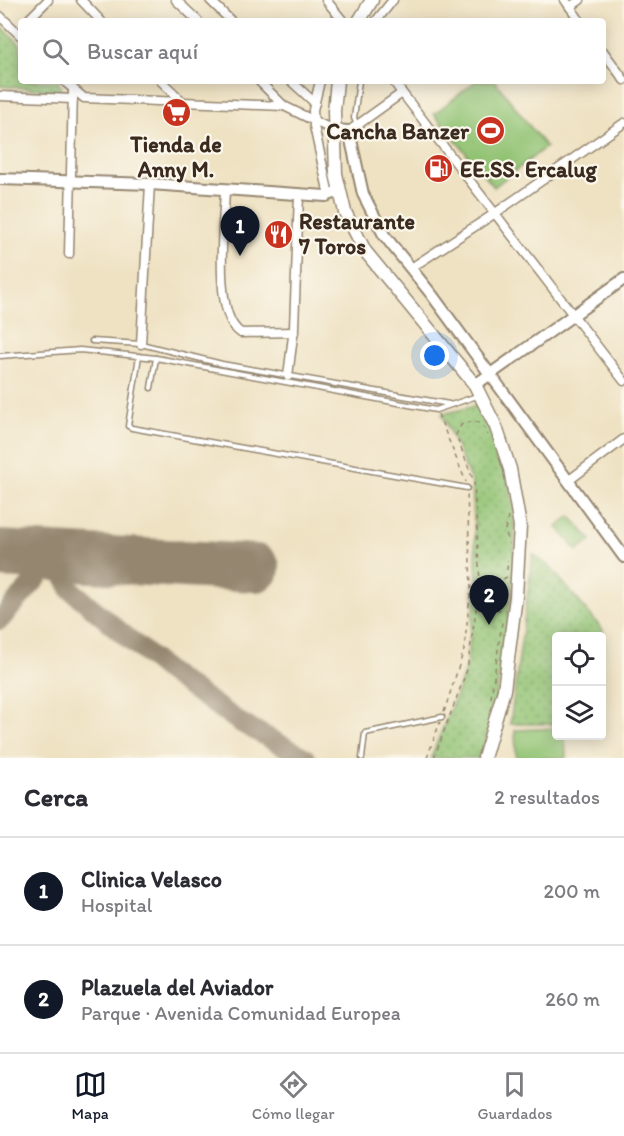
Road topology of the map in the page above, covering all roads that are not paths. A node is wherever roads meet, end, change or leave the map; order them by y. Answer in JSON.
{"nodes":[{"id":1,"x":48,"y":0,"type":"edge"},
{"id":2,"x":81,"y":0,"type":"edge"},
{"id":3,"x":176,"y":0,"type":"edge"},
{"id":4,"x":210,"y":0,"type":"edge"},
{"id":5,"x":326,"y":0,"type":"edge"},
{"id":6,"x":372,"y":0,"type":"edge"},
{"id":7,"x":393,"y":0,"type":"edge"},
{"id":8,"x":580,"y":0,"type":"edge"},
{"id":9,"x":568,"y":4,"type":"edge"},
{"id":10,"x":0,"y":16,"type":"edge"},
{"id":11,"x":30,"y":18,"type":"edge"},
{"id":12,"x":98,"y":18,"type":"edge"},
{"id":13,"x":195,"y":18,"type":"edge"},
{"id":14,"x":228,"y":18,"type":"edge"},
{"id":15,"x":341,"y":18,"type":"edge"},
{"id":16,"x":361,"y":18,"type":"edge"},
{"id":17,"x":378,"y":18,"type":"edge"},
{"id":18,"x":578,"y":18,"type":"edge"},
{"id":19,"x":18,"y":30,"type":"edge"},
{"id":20,"x":606,"y":55,"type":"edge"},
{"id":21,"x":624,"y":80,"type":"edge"},
{"id":22,"x":66,"y":84,"type":"edge"},
{"id":23,"x":164,"y":84,"type":"edge"},
{"id":24,"x":262,"y":84,"type":"edge"},
{"id":25,"x":294,"y":84,"type":"edge"},
{"id":26,"x":319,"y":84,"type":"edge"},
{"id":27,"x":337,"y":84,"type":"edge"},
{"id":28,"x":359,"y":84,"type":"edge"},
{"id":29,"x":395,"y":84,"type":"edge"},
{"id":30,"x":402,"y":93,"type":"junction"},
{"id":31,"x":74,"y":95,"type":"junction"},
{"id":32,"x":0,"y":96,"type":"edge"},
{"id":33,"x":182,"y":101,"type":"junction"},
{"id":34,"x":315,"y":103,"type":"junction"},
{"id":35,"x":285,"y":106,"type":"junction"},
{"id":36,"x":314,"y":120,"type":"junction"},
{"id":37,"x":624,"y":123,"type":"edge"},
{"id":38,"x":353,"y":128,"type":"junction"},
{"id":39,"x":333,"y":130,"type":"junction"},
{"id":40,"x":0,"y":179,"type":"edge"},
{"id":41,"x":70,"y":182,"type":"junction"},
{"id":42,"x":150,"y":184,"type":"junction"},
{"id":43,"x":225,"y":190,"type":"junction"},
{"id":44,"x":334,"y":193,"type":"junction"},
{"id":45,"x":299,"y":195,"type":"junction"},
{"id":46,"x":494,"y":214,"type":"junction"},
{"id":47,"x":69,"y":255,"type":"dead end"},
{"id":48,"x":411,"y":268,"type":"junction"},
{"id":49,"x":624,"y":279,"type":"edge"},
{"id":50,"x":572,"y":316,"type":"junction"},
{"id":51,"x":294,"y":332,"type":"junction"},
{"id":52,"x":92,"y":341,"type":"dead end"},
{"id":53,"x":141,"y":345,"type":"junction"},
{"id":54,"x":0,"y":356,"type":"edge"},
{"id":55,"x":139,"y":356,"type":"junction"},
{"id":56,"x":156,"y":358,"type":"junction"},
{"id":57,"x":490,"y":374,"type":"junction"},
{"id":58,"x":288,"y":376,"type":"junction"},
{"id":59,"x":624,"y":381,"type":"edge"},
{"id":60,"x":151,"y":388,"type":"dead end"},
{"id":61,"x":477,"y":390,"type":"junction"},
{"id":62,"x":451,"y":405,"type":"junction"},
{"id":63,"x":624,"y":439,"type":"edge"},
{"id":64,"x":568,"y":481,"type":"junction"},
{"id":65,"x":467,"y":488,"type":"road end"},
{"id":66,"x":624,"y":557,"type":"edge"},
{"id":67,"x":442,"y":717,"type":"road end"},
{"id":68,"x":362,"y":758,"type":"edge"},
{"id":69,"x":484,"y":758,"type":"edge"}],
"edges":[{"from":1,"to":11,"type":"street"},
{"from":2,"to":12,"type":"street"},
{"from":3,"to":13,"type":"street"},
{"from":4,"to":14,"type":"street"},
{"from":5,"to":15,"type":"street"},
{"from":6,"to":16,"type":"main road"},
{"from":7,"to":17,"type":"street"},
{"from":8,"to":9,"type":"street"},
{"from":9,"to":18,"type":"street"},
{"from":10,"to":19,"type":"street"},
{"from":20,"to":21,"type":"street"},
{"from":22,"to":31,"type":"street"},
{"from":23,"to":33,"type":"street"},
{"from":24,"to":35,"type":"street"},
{"from":25,"to":34,"type":"street"},
{"from":26,"to":34,"type":"street"},
{"from":27,"to":39,"type":"main road"},
{"from":28,"to":38,"type":"lane"},
{"from":29,"to":30,"type":"street"},
{"from":30,"to":38,"type":"street"},
{"from":30,"to":46,"type":"street"},
{"from":31,"to":32,"type":"street"},
{"from":31,"to":33,"type":"street"},
{"from":31,"to":41,"type":"street"},
{"from":33,"to":35,"type":"street"},
{"from":34,"to":36,"type":"street"},
{"from":35,"to":36,"type":"street"},
{"from":36,"to":39,"type":"street"},
{"from":36,"to":44,"type":"street"},
{"from":37,"to":46,"type":"street"},
{"from":38,"to":39,"type":"main road"},
{"from":38,"to":48,"type":"main road"},
{"from":39,"to":44,"type":"main road"},
{"from":40,"to":41,"type":"main road"},
{"from":41,"to":42,"type":"main road"},
{"from":41,"to":47,"type":"street"},
{"from":42,"to":43,"type":"main road"},
{"from":42,"to":53,"type":"street"},
{"from":43,"to":45,"type":"main road"},
{"from":43,"to":51,"type":"street"},
{"from":44,"to":45,"type":"main road"},
{"from":44,"to":61,"type":"main road"},
{"from":45,"to":51,"type":"street"},
{"from":46,"to":48,"type":"street"},
{"from":46,"to":50,"type":"street"},
{"from":48,"to":57,"type":"main road"},
{"from":49,"to":50,"type":"main road"},
{"from":50,"to":57,"type":"main road"},
{"from":50,"to":59,"type":"street"},
{"from":51,"to":58,"type":"street"},
{"from":52,"to":53,"type":"lane"},
{"from":53,"to":58,"type":"lane"},
{"from":54,"to":55,"type":"lane"},
{"from":55,"to":56,"type":"lane"},
{"from":55,"to":65,"type":"lane"},
{"from":56,"to":60,"type":"lane"},
{"from":56,"to":62,"type":"lane"},
{"from":57,"to":61,"type":"main road"},
{"from":57,"to":64,"type":"main road"},
{"from":58,"to":62,"type":"lane"},
{"from":61,"to":62,"type":"lane"},
{"from":61,"to":69,"type":"main road"},
{"from":63,"to":64,"type":"street"},
{"from":64,"to":66,"type":"main road"},
{"from":67,"to":68,"type":"lane"}]}
